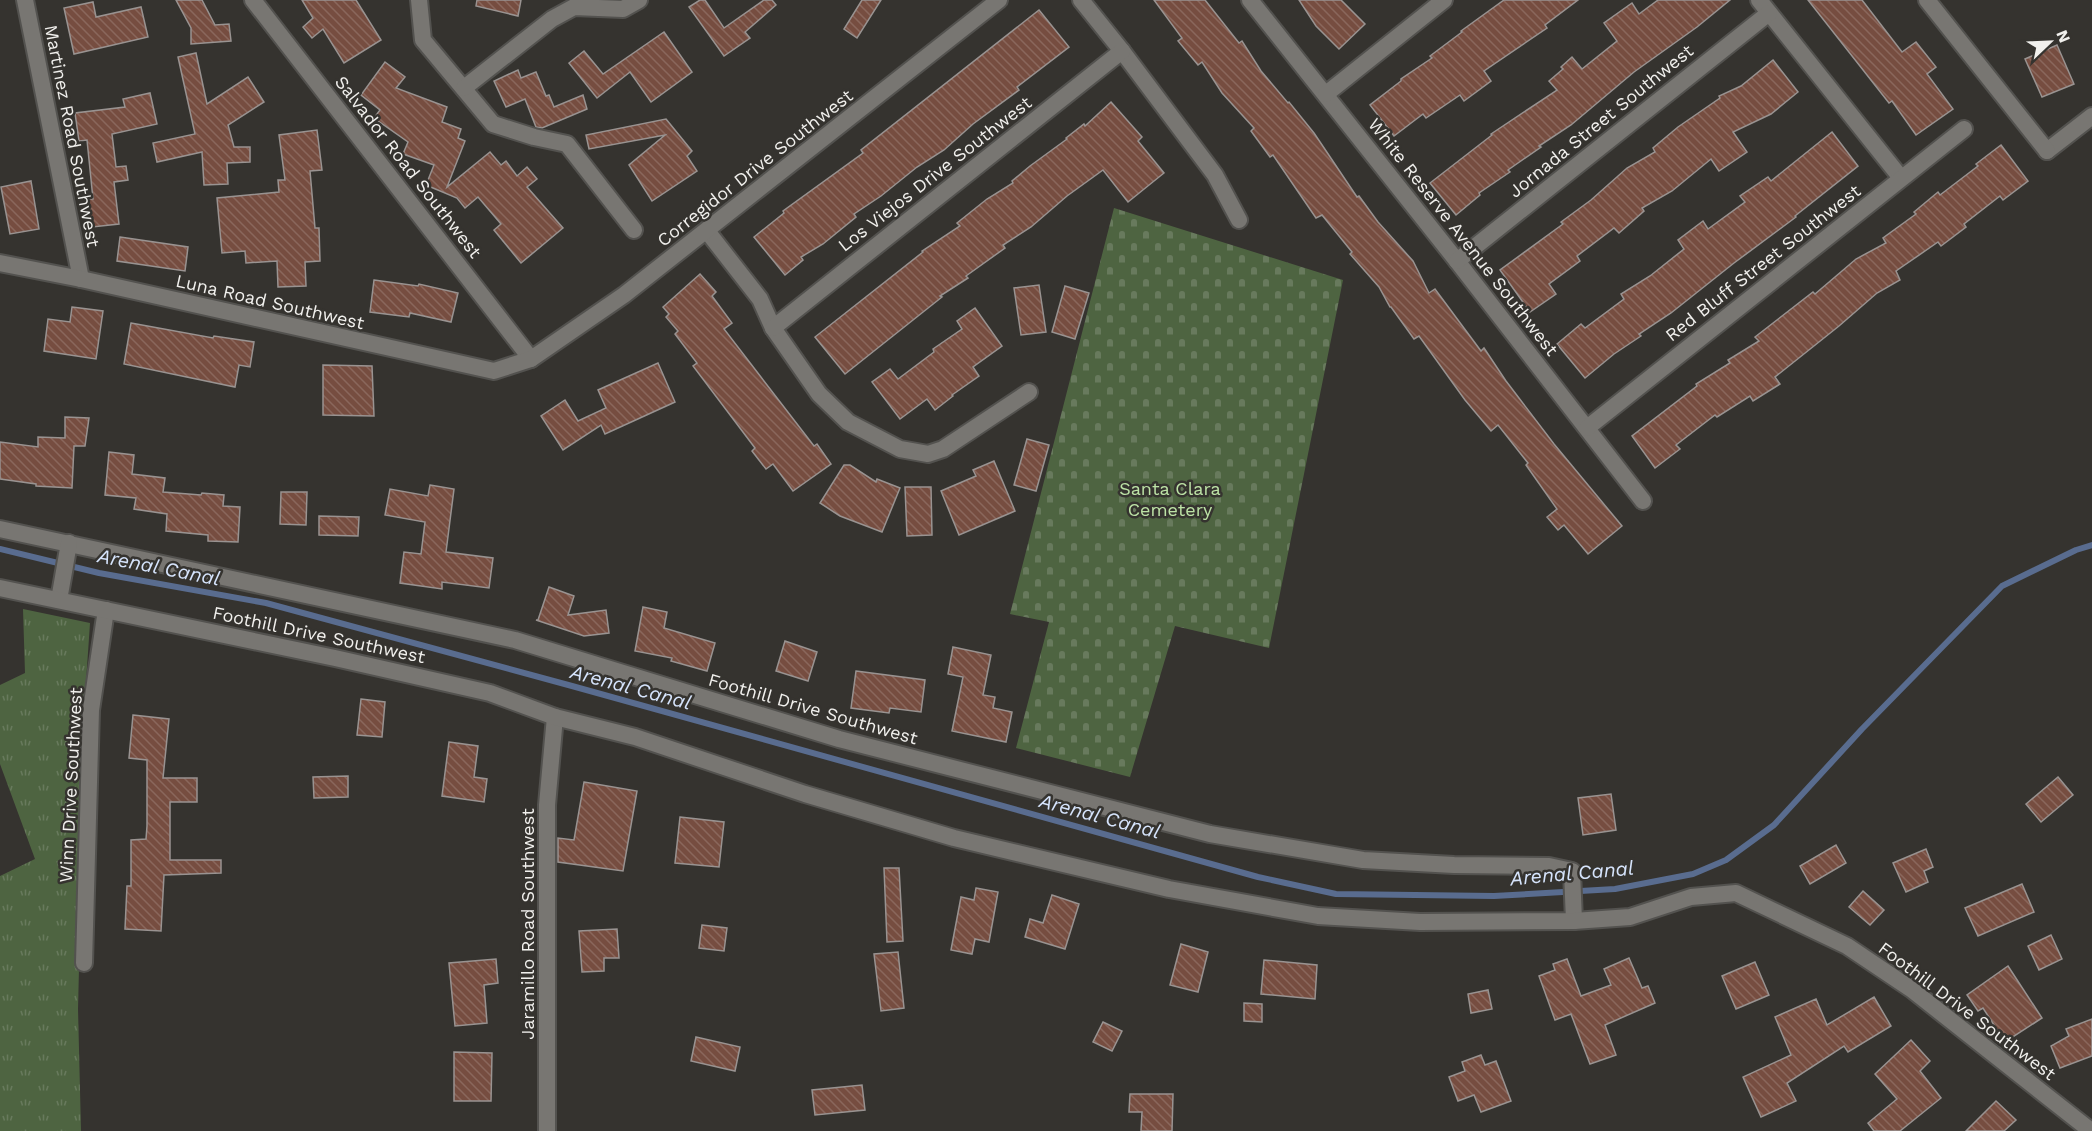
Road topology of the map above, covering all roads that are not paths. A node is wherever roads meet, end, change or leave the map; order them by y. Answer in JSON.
{"nodes":[{"id":1,"x":25,"y":0,"type":"edge"},
{"id":2,"x":253,"y":0,"type":"edge"},
{"id":3,"x":419,"y":0,"type":"edge"},
{"id":4,"x":639,"y":0,"type":"edge"},
{"id":5,"x":999,"y":0,"type":"edge"},
{"id":6,"x":1081,"y":0,"type":"edge"},
{"id":7,"x":1250,"y":0,"type":"edge"},
{"id":8,"x":1444,"y":0,"type":"edge"},
{"id":9,"x":1927,"y":0,"type":"edge"},
{"id":10,"x":1764,"y":6,"type":"edge"},
{"id":11,"x":1122,"y":51,"type":"junction"},
{"id":12,"x":464,"y":88,"type":"junction"},
{"id":13,"x":1326,"y":94,"type":"junction"},
{"id":14,"x":2092,"y":116,"type":"edge"},
{"id":15,"x":1964,"y":129,"type":"dead end"},
{"id":16,"x":1901,"y":178,"type":"junction"},
{"id":17,"x":1239,"y":220,"type":"dead end"},
{"id":18,"x":634,"y":230,"type":"dead end"},
{"id":19,"x":707,"y":231,"type":"junction"},
{"id":20,"x":1457,"y":261,"type":"junction"},
{"id":21,"x":0,"y":263,"type":"edge"},
{"id":22,"x":81,"y":279,"type":"junction"},
{"id":23,"x":773,"y":328,"type":"junction"},
{"id":24,"x":531,"y":359,"type":"junction"},
{"id":25,"x":1029,"y":392,"type":"dead end"},
{"id":26,"x":1587,"y":428,"type":"junction"},
{"id":27,"x":1643,"y":501,"type":"dead end"},
{"id":28,"x":0,"y":529,"type":"edge"},
{"id":29,"x":69,"y":543,"type":"junction"},
{"id":30,"x":0,"y":588,"type":"edge"},
{"id":31,"x":59,"y":600,"type":"junction"},
{"id":32,"x":106,"y":610,"type":"junction"},
{"id":33,"x":555,"y":717,"type":"junction"},
{"id":34,"x":1573,"y":916,"type":"junction"},
{"id":35,"x":84,"y":963,"type":"dead end"},
{"id":36,"x":547,"y":1131,"type":"edge"},
{"id":37,"x":2091,"y":1131,"type":"edge"}],
"edges":[{"from":1,"to":22,"type":"street","name":"Martinez Road Southwest"},
{"from":2,"to":24,"type":"street","name":"Salvador Road Southwest"},
{"from":3,"to":12,"type":"street"},
{"from":4,"to":12,"type":"street"},
{"from":5,"to":19,"type":"street","name":"Corregidor Drive Southwest"},
{"from":6,"to":11,"type":"street"},
{"from":7,"to":13,"type":"street","name":"White Reserve Avenue Southwest"},
{"from":8,"to":13,"type":"street"},
{"from":9,"to":14,"type":"street"},
{"from":10,"to":16,"type":"street"},
{"from":10,"to":20,"type":"street","name":"Jornada Street Southwest"},
{"from":11,"to":17,"type":"street"},
{"from":11,"to":23,"type":"street","name":"Los Viejos Drive Southwest"},
{"from":12,"to":18,"type":"street"},
{"from":13,"to":20,"type":"street","name":"White Reserve Avenue Southwest"},
{"from":15,"to":16,"type":"street","name":"Red Bluff Street Southwest"},
{"from":16,"to":26,"type":"street","name":"Red Bluff Street Southwest"},
{"from":19,"to":23,"type":"street"},
{"from":19,"to":24,"type":"street","name":"Corregidor Drive Southwest"},
{"from":20,"to":26,"type":"street","name":"White Reserve Avenue Southwest"},
{"from":21,"to":22,"type":"street","name":"Luna Road Southwest"},
{"from":22,"to":24,"type":"street","name":"Luna Road Southwest"},
{"from":23,"to":25,"type":"street"},
{"from":26,"to":27,"type":"street","name":"White Reserve Avenue Southwest"},
{"from":28,"to":29,"type":"street","name":"Foothill Drive Southwest"},
{"from":29,"to":31,"type":"street"},
{"from":29,"to":34,"type":"street","name":"Foothill Drive Southwest"},
{"from":30,"to":31,"type":"street","name":"Foothill Drive Southwest"},
{"from":31,"to":32,"type":"street","name":"Foothill Drive Southwest"},
{"from":32,"to":33,"type":"street","name":"Foothill Drive Southwest"},
{"from":32,"to":35,"type":"street","name":"Winn Drive Southwest"},
{"from":33,"to":34,"type":"street","name":"Foothill Drive Southwest"},
{"from":33,"to":36,"type":"street","name":"Jaramillo Road Southwest"},
{"from":34,"to":37,"type":"street","name":"Foothill Drive Southwest"}]}
